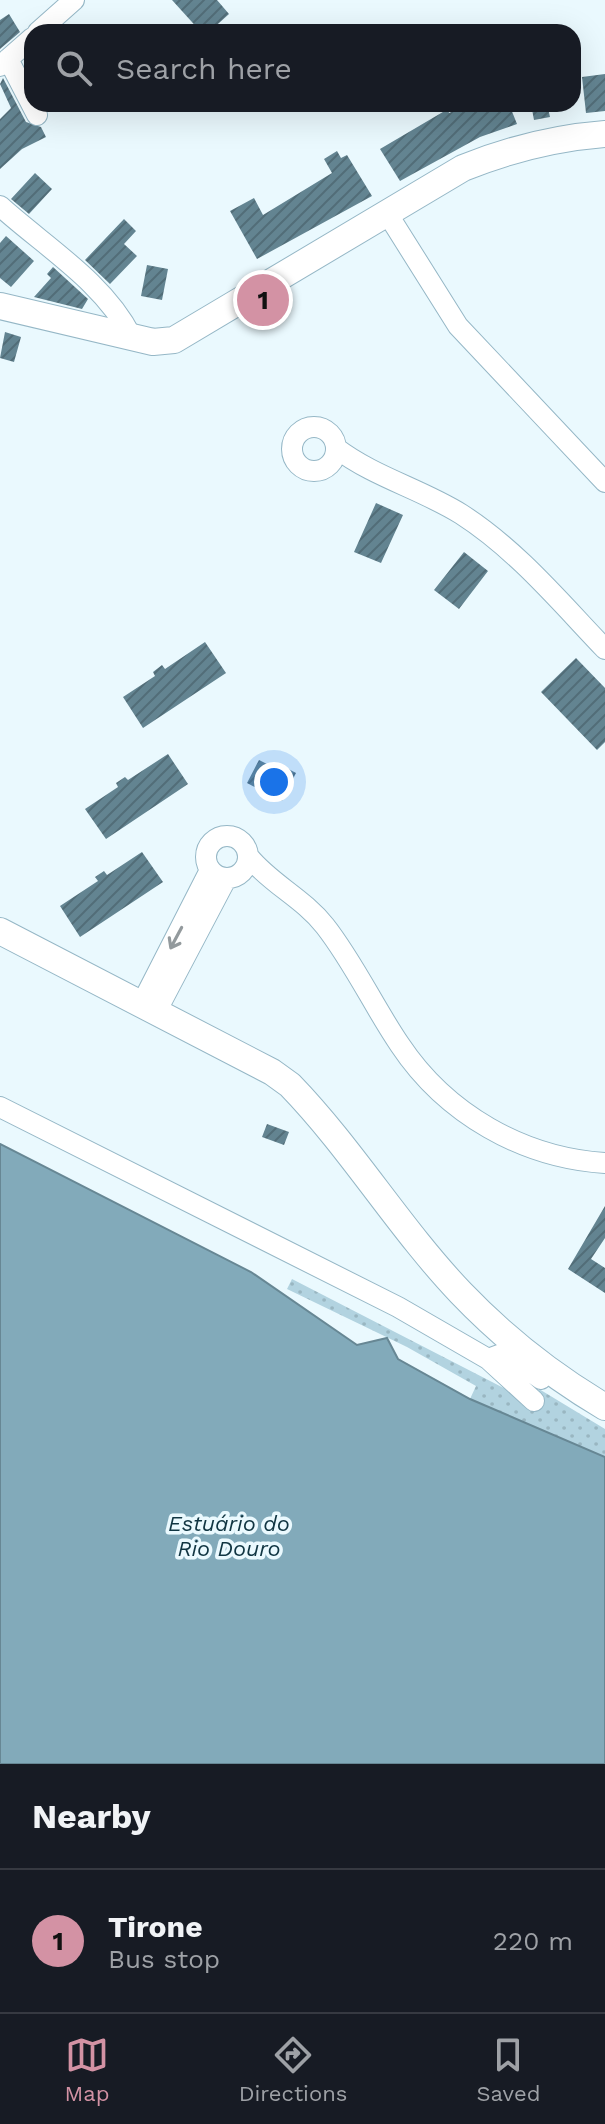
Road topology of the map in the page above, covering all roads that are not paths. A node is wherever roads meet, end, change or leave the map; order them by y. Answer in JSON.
{"nodes":[{"id":1,"x":74,"y":0,"type":"edge"},
{"id":2,"x":47,"y":24,"type":"edge"},
{"id":3,"x":24,"y":45,"type":"edge"},
{"id":4,"x":4,"y":63,"type":"edge"},
{"id":5,"x":24,"y":95,"type":"edge"},
{"id":6,"x":35,"y":112,"type":"edge"},
{"id":7,"x":37,"y":115,"type":"dead end"},
{"id":8,"x":605,"y":134,"type":"edge"},
{"id":9,"x":0,"y":206,"type":"edge"},
{"id":10,"x":387,"y":213,"type":"junction"},
{"id":11,"x":0,"y":306,"type":"edge"},
{"id":12,"x":131,"y":336,"type":"junction"},
{"id":13,"x":333,"y":456,"type":"dead end"},
{"id":14,"x":605,"y":482,"type":"edge"},
{"id":15,"x":605,"y":649,"type":"edge"},
{"id":16,"x":0,"y":931,"type":"edge"},
{"id":17,"x":149,"y":1009,"type":"junction"},
{"id":18,"x":0,"y":1107,"type":"edge"},
{"id":19,"x":605,"y":1163,"type":"edge"},
{"id":20,"x":488,"y":1359,"type":"junction"},
{"id":21,"x":559,"y":1391,"type":"dead end"},
{"id":22,"x":534,"y":1401,"type":"dead end"},
{"id":23,"x":605,"y":1407,"type":"edge"}],
"edges":[{"from":1,"to":2,"type":"street"},
{"from":3,"to":4,"type":"street"},
{"from":4,"to":5,"type":"street"},
{"from":6,"to":7,"type":"street"},
{"from":8,"to":10,"type":"main road"},
{"from":9,"to":12,"type":"street"},
{"from":10,"to":12,"type":"main road"},
{"from":10,"to":14,"type":"street"},
{"from":11,"to":12,"type":"main road"},
{"from":13,"to":15,"type":"street"},
{"from":16,"to":17,"type":"main road"},
{"from":17,"to":19,"type":"street"},
{"from":17,"to":23,"type":"main road"},
{"from":18,"to":20,"type":"street"},
{"from":20,"to":21,"type":"street"},
{"from":20,"to":22,"type":"street"}]}
